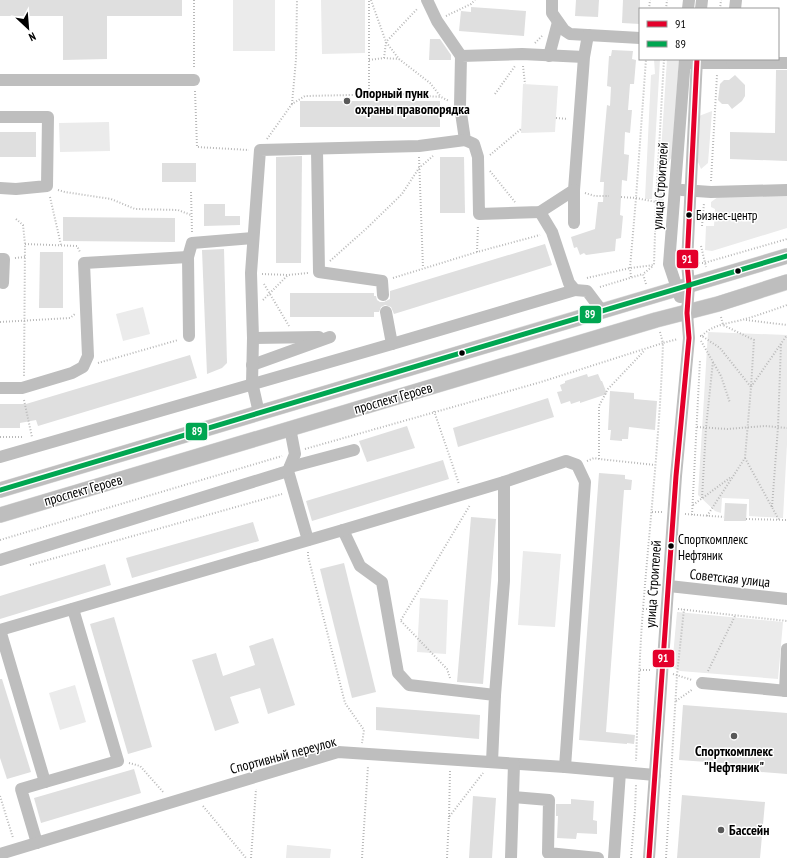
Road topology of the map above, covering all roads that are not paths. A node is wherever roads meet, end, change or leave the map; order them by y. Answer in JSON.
{"nodes":[{"id":1,"x":552,"y":1,"type":"edge"},
{"id":2,"x":424,"y":3,"type":"edge"},
{"id":3,"x":557,"y":24,"type":"junction"},
{"id":4,"x":588,"y":35,"type":"junction"},
{"id":5,"x":639,"y":38,"type":"edge"},
{"id":6,"x":461,"y":56,"type":"junction"},
{"id":7,"x":549,"y":56,"type":"junction"},
{"id":8,"x":584,"y":57,"type":"junction"},
{"id":9,"x":684,"y":61,"type":"edge"},
{"id":10,"x":697,"y":61,"type":"edge"},
{"id":11,"x":732,"y":61,"type":"edge"},
{"id":12,"x":787,"y":63,"type":"edge"},
{"id":13,"x":0,"y":80,"type":"edge"},
{"id":14,"x":194,"y":80,"type":"road end"},
{"id":15,"x":0,"y":117,"type":"edge"},
{"id":16,"x":465,"y":140,"type":"junction"},
{"id":17,"x":317,"y":150,"type":"junction"},
{"id":18,"x":0,"y":188,"type":"edge"},
{"id":19,"x":574,"y":190,"type":"junction"},
{"id":20,"x":676,"y":190,"type":"junction"},
{"id":21,"x":787,"y":190,"type":"edge"},
{"id":22,"x":690,"y":191,"type":"junction"},
{"id":23,"x":540,"y":212,"type":"junction"},
{"id":24,"x":574,"y":223,"type":"dead end"},
{"id":25,"x":253,"y":238,"type":"junction"},
{"id":26,"x":787,"y":256,"type":"edge"},
{"id":27,"x":188,"y":257,"type":"junction"},
{"id":28,"x":0,"y":259,"type":"edge"},
{"id":29,"x":787,"y":282,"type":"edge"},
{"id":30,"x":3,"y":283,"type":"dead end"},
{"id":31,"x":572,"y":287,"type":"junction"},
{"id":32,"x":683,"y":287,"type":"junction"},
{"id":33,"x":383,"y":295,"type":"dead end"},
{"id":34,"x":602,"y":311,"type":"junction"},
{"id":35,"x":386,"y":312,"type":"dead end"},
{"id":36,"x":687,"y":313,"type":"junction"},
{"id":37,"x":189,"y":336,"type":"road end"},
{"id":38,"x":253,"y":338,"type":"junction"},
{"id":39,"x":392,"y":344,"type":"junction"},
{"id":40,"x":252,"y":366,"type":"junction"},
{"id":41,"x":252,"y":384,"type":"junction"},
{"id":42,"x":0,"y":388,"type":"edge"},
{"id":43,"x":259,"y":413,"type":"junction"},
{"id":44,"x":290,"y":428,"type":"junction"},
{"id":45,"x":354,"y":450,"type":"dead end"},
{"id":46,"x":0,"y":457,"type":"edge"},
{"id":47,"x":289,"y":469,"type":"junction"},
{"id":48,"x":504,"y":482,"type":"junction"},
{"id":49,"x":0,"y":490,"type":"edge"},
{"id":50,"x":0,"y":515,"type":"edge"},
{"id":51,"x":343,"y":530,"type":"junction"},
{"id":52,"x":308,"y":540,"type":"junction"},
{"id":53,"x":0,"y":560,"type":"edge"},
{"id":54,"x":669,"y":586,"type":"junction"},
{"id":55,"x":787,"y":599,"type":"edge"},
{"id":56,"x":73,"y":609,"type":"junction"},
{"id":57,"x":0,"y":630,"type":"edge"},
{"id":58,"x":787,"y":649,"type":"edge"},
{"id":59,"x":702,"y":683,"type":"road end"},
{"id":60,"x":786,"y":691,"type":"edge"},
{"id":61,"x":496,"y":695,"type":"junction"},
{"id":62,"x":492,"y":762,"type":"junction"},
{"id":63,"x":514,"y":764,"type":"junction"},
{"id":64,"x":566,"y":767,"type":"junction"},
{"id":65,"x":620,"y":772,"type":"junction"},
{"id":66,"x":655,"y":775,"type":"junction"},
{"id":67,"x":45,"y":782,"type":"junction"},
{"id":68,"x":513,"y":797,"type":"junction"},
{"id":69,"x":37,"y":843,"type":"junction"},
{"id":70,"x":0,"y":854,"type":"edge"},
{"id":71,"x":511,"y":858,"type":"edge"},
{"id":72,"x":598,"y":858,"type":"edge"},
{"id":73,"x":614,"y":858,"type":"edge"},
{"id":74,"x":649,"y":858,"type":"edge"}],
"edges":[{"from":1,"to":3,"type":"street"},
{"from":2,"to":6,"type":"street"},
{"from":3,"to":4,"type":"street"},
{"from":3,"to":7,"type":"street"},
{"from":4,"to":5,"type":"street"},
{"from":4,"to":8,"type":"street"},
{"from":6,"to":7,"type":"street"},
{"from":6,"to":16,"type":"street"},
{"from":7,"to":8,"type":"street"},
{"from":8,"to":19,"type":"street"},
{"from":9,"to":10,"type":"street"},
{"from":9,"to":20,"type":"street","name":"улица Строителей"},
{"from":10,"to":11,"type":"street"},
{"from":10,"to":22,"type":"street","name":"улица Строителей"},
{"from":11,"to":12,"type":"street"},
{"from":13,"to":14,"type":"street"},
{"from":15,"to":18,"type":"street"},
{"from":16,"to":17,"type":"street"},
{"from":16,"to":23,"type":"street"},
{"from":17,"to":25,"type":"street"},
{"from":17,"to":33,"type":"street"},
{"from":19,"to":23,"type":"street"},
{"from":19,"to":24,"type":"street"},
{"from":20,"to":22,"type":"street"},
{"from":20,"to":32,"type":"street","name":"улица Строителей"},
{"from":21,"to":22,"type":"street"},
{"from":22,"to":32,"type":"street","name":"улица Строителей"},
{"from":23,"to":31,"type":"street"},
{"from":25,"to":27,"type":"street"},
{"from":25,"to":38,"type":"street"},
{"from":26,"to":32,"type":"main road","name":"проспект Героев"},
{"from":27,"to":37,"type":"street"},
{"from":27,"to":42,"type":"street"},
{"from":28,"to":30,"type":"street"},
{"from":29,"to":36,"type":"main road","name":"проспект Героев"},
{"from":31,"to":34,"type":"street"},
{"from":31,"to":39,"type":"street"},
{"from":32,"to":34,"type":"main road","name":"проспект Героев"},
{"from":32,"to":36,"type":"street","name":"улица Строителей"},
{"from":34,"to":43,"type":"main road","name":"проспект Героев"},
{"from":35,"to":39,"type":"street"},
{"from":36,"to":44,"type":"main road","name":"проспект Героев"},
{"from":36,"to":54,"type":"street","name":"улица Строителей"},
{"from":38,"to":40,"type":"street"},
{"from":38,"to":40,"type":"street"},
{"from":39,"to":41,"type":"street"},
{"from":40,"to":41,"type":"street"},
{"from":41,"to":43,"type":"street"},
{"from":41,"to":46,"type":"street"},
{"from":43,"to":49,"type":"main road","name":"проспект Героев"},
{"from":44,"to":47,"type":"street"},
{"from":44,"to":50,"type":"main road","name":"проспект Героев"},
{"from":45,"to":47,"type":"street"},
{"from":47,"to":52,"type":"street"},
{"from":47,"to":53,"type":"street"},
{"from":48,"to":51,"type":"street"},
{"from":48,"to":61,"type":"street"},
{"from":48,"to":64,"type":"street"},
{"from":51,"to":52,"type":"street"},
{"from":51,"to":61,"type":"street"},
{"from":52,"to":56,"type":"street"},
{"from":54,"to":55,"type":"street","name":"Советская улица"},
{"from":54,"to":66,"type":"street","name":"улица Строителей"},
{"from":56,"to":57,"type":"street"},
{"from":56,"to":67,"type":"street"},
{"from":57,"to":67,"type":"street"},
{"from":58,"to":60,"type":"street"},
{"from":59,"to":60,"type":"street"},
{"from":61,"to":62,"type":"street"},
{"from":62,"to":63,"type":"street","name":"Спортивный переулок"},
{"from":62,"to":69,"type":"street","name":"Спортивный переулок"},
{"from":63,"to":64,"type":"street","name":"Спортивный переулок"},
{"from":63,"to":68,"type":"street"},
{"from":64,"to":65,"type":"street","name":"Спортивный переулок"},
{"from":65,"to":66,"type":"street","name":"Спортивный переулок"},
{"from":65,"to":73,"type":"street"},
{"from":66,"to":74,"type":"street","name":"улица Строителей"},
{"from":67,"to":69,"type":"street"},
{"from":68,"to":71,"type":"street"},
{"from":68,"to":72,"type":"street"},
{"from":69,"to":70,"type":"street","name":"Спортивный переулок"}]}
